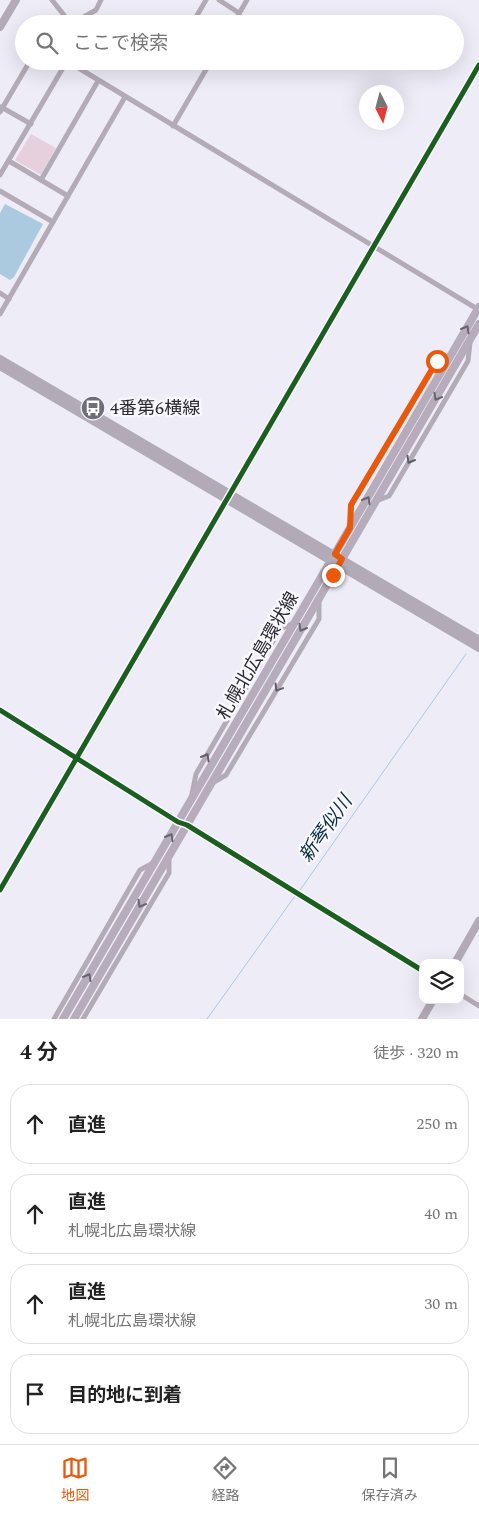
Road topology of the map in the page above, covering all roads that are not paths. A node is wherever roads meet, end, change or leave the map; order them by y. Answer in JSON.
{"nodes":[{"id":1,"x":16,"y":0,"type":"edge"},
{"id":2,"x":52,"y":0,"type":"edge"},
{"id":3,"x":101,"y":0,"type":"edge"},
{"id":4,"x":206,"y":0,"type":"edge"},
{"id":5,"x":219,"y":0,"type":"edge"},
{"id":6,"x":247,"y":0,"type":"edge"},
{"id":7,"x":239,"y":13,"type":"joint"},
{"id":8,"x":64,"y":15,"type":"edge"},
{"id":9,"x":87,"y":15,"type":"edge"},
{"id":10,"x":197,"y":15,"type":"edge"},
{"id":11,"x":0,"y":27,"type":"edge"},
{"id":12,"x":479,"y":65,"type":"edge"},
{"id":13,"x":25,"y":70,"type":"edge"},
{"id":14,"x":62,"y":70,"type":"edge"},
{"id":15,"x":81,"y":70,"type":"edge"},
{"id":16,"x":206,"y":70,"type":"edge"},
{"id":17,"x":98,"y":81,"type":"junction"},
{"id":18,"x":125,"y":97,"type":"junction"},
{"id":19,"x":1,"y":109,"type":"edge"},
{"id":20,"x":30,"y":124,"type":"junction"},
{"id":21,"x":173,"y":126,"type":"junction"},
{"id":22,"x":9,"y":161,"type":"junction"},
{"id":23,"x":0,"y":175,"type":"edge"},
{"id":24,"x":41,"y":180,"type":"junction"},
{"id":25,"x":0,"y":191,"type":"edge"},
{"id":26,"x":68,"y":196,"type":"junction"},
{"id":27,"x":53,"y":222,"type":"junction"},
{"id":28,"x":374,"y":246,"type":"junction"},
{"id":29,"x":0,"y":293,"type":"edge"},
{"id":30,"x":9,"y":299,"type":"junction"},
{"id":31,"x":479,"y":309,"type":"edge"},
{"id":32,"x":0,"y":314,"type":"edge"},
{"id":33,"x":479,"y":324,"type":"edge"},
{"id":34,"x":0,"y":359,"type":"edge"},
{"id":35,"x":0,"y":366,"type":"edge"},
{"id":36,"x":228,"y":497,"type":"junction"},
{"id":37,"x":337,"y":559,"type":"junction"},
{"id":38,"x":479,"y":640,"type":"edge"},
{"id":39,"x":479,"y":648,"type":"edge"},
{"id":40,"x":0,"y":710,"type":"edge"},
{"id":41,"x":78,"y":757,"type":"junction"},
{"id":42,"x":178,"y":822,"type":"junction"},
{"id":43,"x":187,"y":825,"type":"junction"},
{"id":44,"x":170,"y":855,"type":"junction"},
{"id":45,"x":155,"y":862,"type":"junction"},
{"id":46,"x":0,"y":890,"type":"edge"},
{"id":47,"x":479,"y":921,"type":"edge"},
{"id":48,"x":457,"y":959,"type":"edge"},
{"id":49,"x":419,"y":969,"type":"edge"},
{"id":50,"x":464,"y":997,"type":"edge"},
{"id":51,"x":431,"y":1004,"type":"edge"},
{"id":52,"x":479,"y":1006,"type":"edge"},
{"id":53,"x":54,"y":1019,"type":"edge"},
{"id":54,"x":63,"y":1019,"type":"edge"},
{"id":55,"x":74,"y":1019,"type":"edge"},
{"id":56,"x":83,"y":1019,"type":"edge"},
{"id":57,"x":422,"y":1019,"type":"edge"}],
"edges":[{"from":1,"to":11,"type":"main road"},
{"from":2,"to":8,"type":"street"},
{"from":3,"to":9,"type":"street"},
{"from":4,"to":10,"type":"street"},
{"from":5,"to":7,"type":"street"},
{"from":6,"to":7,"type":"street"},
{"from":12,"to":28,"type":"street"},
{"from":13,"to":19,"type":"street"},
{"from":14,"to":20,"type":"street"},
{"from":15,"to":17,"type":"street"},
{"from":16,"to":21,"type":"street"},
{"from":17,"to":18,"type":"street"},
{"from":17,"to":24,"type":"street"},
{"from":18,"to":21,"type":"street"},
{"from":18,"to":26,"type":"street"},
{"from":19,"to":20,"type":"street"},
{"from":20,"to":22,"type":"street"},
{"from":21,"to":28,"type":"street"},
{"from":22,"to":23,"type":"street"},
{"from":22,"to":24,"type":"street"},
{"from":24,"to":26,"type":"street"},
{"from":25,"to":27,"type":"street"},
{"from":26,"to":27,"type":"street"},
{"from":27,"to":30,"type":"street"},
{"from":28,"to":31,"type":"street"},
{"from":28,"to":36,"type":"street"},
{"from":29,"to":30,"type":"street"},
{"from":30,"to":32,"type":"street"},
{"from":37,"to":31,"type":"main road","name":"札幌北広島環状線","one_way":true},
{"from":33,"to":37,"type":"main road","name":"札幌北広島環状線","one_way":true},
{"from":34,"to":36,"type":"main road"},
{"from":35,"to":36,"type":"main road"},
{"from":36,"to":37,"type":"main road"},
{"from":36,"to":41,"type":"street"},
{"from":37,"to":38,"type":"main road"},
{"from":37,"to":39,"type":"main road"},
{"from":42,"to":37,"type":"main road","name":"札幌北広島環状線","one_way":true},
{"from":37,"to":43,"type":"main road","name":"札幌北広島環状線","one_way":true},
{"from":40,"to":41,"type":"street"},
{"from":41,"to":42,"type":"street"},
{"from":41,"to":46,"type":"street"},
{"from":42,"to":43,"type":"street"},
{"from":45,"to":42,"type":"main road","name":"札幌北広島環状線","one_way":true},
{"from":43,"to":44,"type":"main road","name":"札幌北広島環状線"},
{"from":43,"to":49,"type":"street"},
{"from":44,"to":55,"type":"main road","name":"札幌北広島環状線","one_way":true},
{"from":44,"to":56,"type":"street"},
{"from":45,"to":53,"type":"street"},
{"from":54,"to":45,"type":"main road","name":"札幌北広島環状線","one_way":true},
{"from":47,"to":48,"type":"main road"},
{"from":50,"to":52,"type":"street"},
{"from":51,"to":57,"type":"main road"}]}
